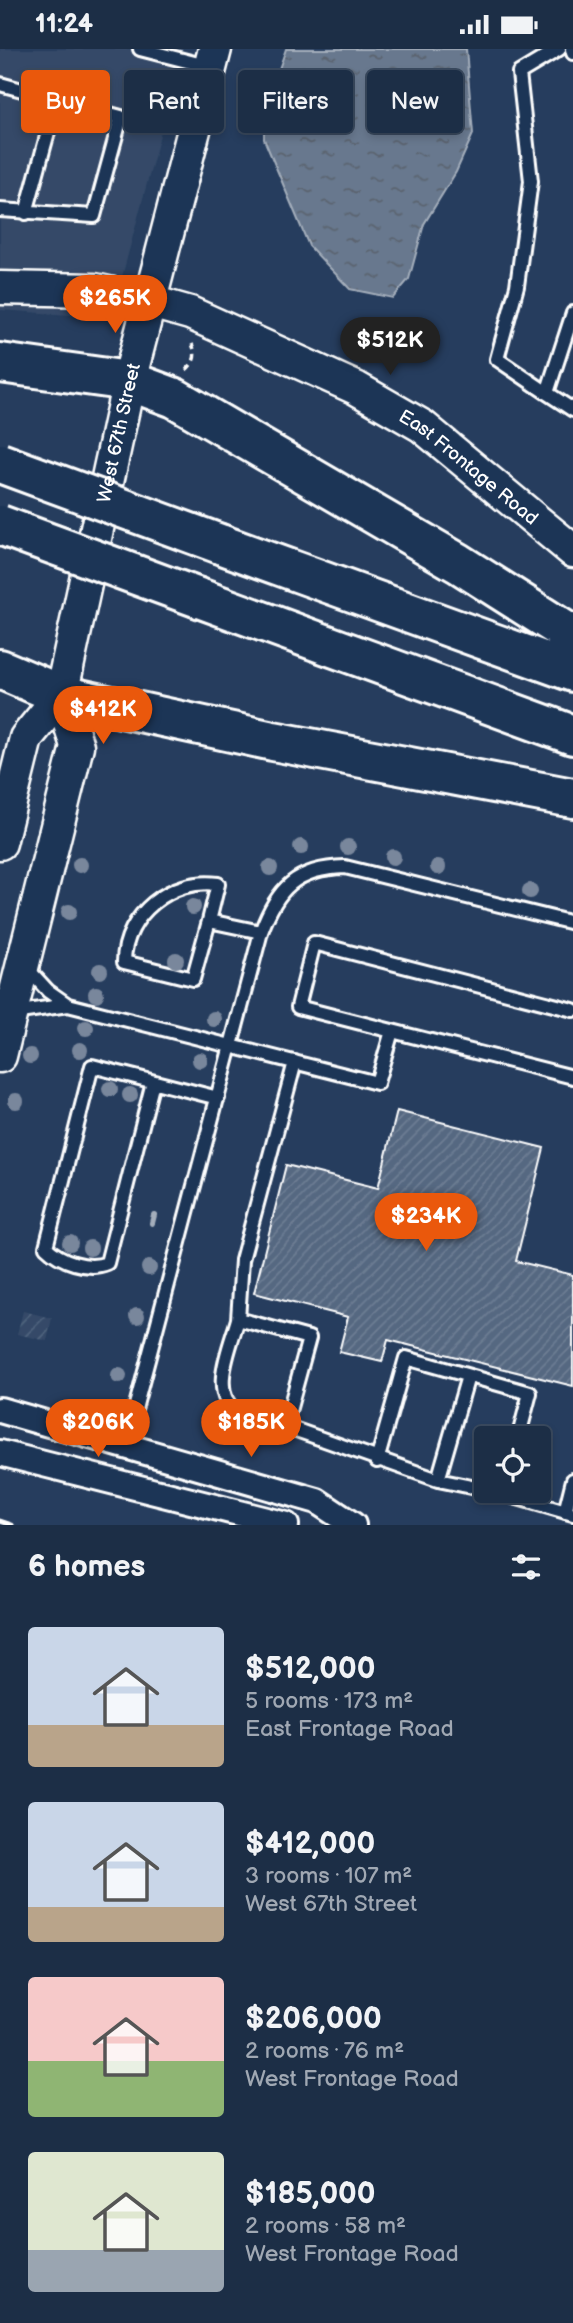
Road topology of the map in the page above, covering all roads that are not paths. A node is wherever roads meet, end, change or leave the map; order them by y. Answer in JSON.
{"nodes":[{"id":1,"x":140,"y":49,"type":"edge"},
{"id":2,"x":559,"y":49,"type":"edge"},
{"id":3,"x":213,"y":58,"type":"edge"},
{"id":4,"x":0,"y":84,"type":"edge"},
{"id":5,"x":21,"y":90,"type":"edge"},
{"id":6,"x":110,"y":114,"type":"edge"},
{"id":7,"x":48,"y":133,"type":"edge"},
{"id":8,"x":0,"y":210,"type":"edge"},
{"id":9,"x":26,"y":213,"type":"junction"},
{"id":10,"x":0,"y":288,"type":"edge"},
{"id":11,"x":150,"y":302,"type":"junction"},
{"id":12,"x":573,"y":313,"type":"edge"},
{"id":13,"x":0,"y":363,"type":"edge"},
{"id":14,"x":129,"y":381,"type":"junction"},
{"id":15,"x":547,"y":393,"type":"junction"},
{"id":16,"x":573,"y":410,"type":"edge"},
{"id":17,"x":0,"y":463,"type":"edge"},
{"id":18,"x":0,"y":525,"type":"edge"},
{"id":19,"x":573,"y":551,"type":"edge"},
{"id":20,"x":573,"y":636,"type":"edge"},
{"id":21,"x":0,"y":669,"type":"edge"},
{"id":22,"x":573,"y":673,"type":"edge"},
{"id":23,"x":61,"y":695,"type":"junction"},
{"id":24,"x":573,"y":734,"type":"edge"},
{"id":25,"x":573,"y":798,"type":"edge"},
{"id":26,"x":0,"y":843,"type":"edge"},
{"id":27,"x":209,"y":921,"type":"junction"},
{"id":28,"x":573,"y":923,"type":"edge"},
{"id":29,"x":261,"y":932,"type":"junction"},
{"id":30,"x":12,"y":961,"type":"edge"},
{"id":31,"x":68,"y":1005,"type":"junction"},
{"id":32,"x":573,"y":1010,"type":"edge"},
{"id":33,"x":11,"y":1013,"type":"junction"},
{"id":34,"x":392,"y":1031,"type":"junction"},
{"id":35,"x":231,"y":1045,"type":"junction"},
{"id":36,"x":0,"y":1056,"type":"edge"},
{"id":37,"x":295,"y":1062,"type":"junction"},
{"id":38,"x":573,"y":1077,"type":"edge"},
{"id":39,"x":153,"y":1081,"type":"junction"},
{"id":40,"x":218,"y":1098,"type":"junction"},
{"id":41,"x":238,"y":1319,"type":"junction"},
{"id":42,"x":468,"y":1376,"type":"junction"},
{"id":43,"x":0,"y":1410,"type":"edge"},
{"id":44,"x":285,"y":1426,"type":"junction"},
{"id":45,"x":521,"y":1426,"type":"edge"},
{"id":46,"x":125,"y":1447,"type":"junction"},
{"id":47,"x":0,"y":1453,"type":"edge"},
{"id":48,"x":377,"y":1461,"type":"junction"},
{"id":49,"x":438,"y":1480,"type":"junction"},
{"id":50,"x":573,"y":1480,"type":"edge"},
{"id":51,"x":116,"y":1482,"type":"junction"},
{"id":52,"x":474,"y":1488,"type":"edge"},
{"id":53,"x":538,"y":1503,"type":"edge"},
{"id":54,"x":569,"y":1513,"type":"edge"},
{"id":55,"x":286,"y":1525,"type":"edge"},
{"id":56,"x":354,"y":1525,"type":"edge"}],
"edges":[{"from":1,"to":3,"type":"lane"},
{"from":2,"to":15,"type":"lane"},
{"from":3,"to":11,"type":"street","name":"West 67th Street"},
{"from":4,"to":5,"type":"lane"},
{"from":6,"to":9,"type":"lane"},
{"from":7,"to":9,"type":"lane"},
{"from":8,"to":9,"type":"lane"},
{"from":10,"to":11,"type":"street","name":"East Frontage Road"},
{"from":11,"to":14,"type":"street","name":"West 67th Street"},
{"from":11,"to":19,"type":"street","name":"East Frontage Road"},
{"from":12,"to":15,"type":"lane"},
{"from":13,"to":14,"type":"highway"},
{"from":14,"to":20,"type":"highway"},
{"from":14,"to":23,"type":"street","name":"West 67th Street"},
{"from":15,"to":16,"type":"lane"},
{"from":17,"to":22,"type":"highway","bridge":true},
{"from":18,"to":24,"type":"highway","bridge":true},
{"from":21,"to":23,"type":"highway"},
{"from":23,"to":25,"type":"highway"},
{"from":23,"to":26,"type":"street","name":"West 67th Street"},
{"from":23,"to":30,"type":"street","name":"West 67th Street"},
{"from":27,"to":27,"type":"lane"},
{"from":27,"to":29,"type":"lane"},
{"from":28,"to":29,"type":"lane"},
{"from":29,"to":35,"type":"lane"},
{"from":30,"to":31,"type":"lane"},
{"from":30,"to":33,"type":"street","name":"West 67th Street"},
{"from":31,"to":33,"type":"lane"},
{"from":31,"to":35,"type":"lane"},
{"from":32,"to":34,"type":"lane"},
{"from":33,"to":36,"type":"street","name":"West 67th Street"},
{"from":34,"to":37,"type":"lane"},
{"from":34,"to":38,"type":"lane"},
{"from":35,"to":37,"type":"lane"},
{"from":35,"to":40,"type":"lane"},
{"from":37,"to":41,"type":"lane"},
{"from":39,"to":39,"type":"lane"},
{"from":39,"to":40,"type":"lane"},
{"from":40,"to":46,"type":"lane"},
{"from":41,"to":44,"type":"lane"},
{"from":41,"to":44,"type":"lane"},
{"from":42,"to":45,"type":"lane"},
{"from":42,"to":48,"type":"lane"},
{"from":42,"to":49,"type":"lane"},
{"from":43,"to":46,"type":"street"},
{"from":44,"to":48,"type":"lane"},
{"from":46,"to":51,"type":"street"},
{"from":46,"to":56,"type":"street"},
{"from":47,"to":51,"type":"street"},
{"from":48,"to":49,"type":"lane"},
{"from":49,"to":52,"type":"lane"},
{"from":50,"to":54,"type":"lane"},
{"from":51,"to":55,"type":"street"},
{"from":53,"to":54,"type":"lane"}]}
